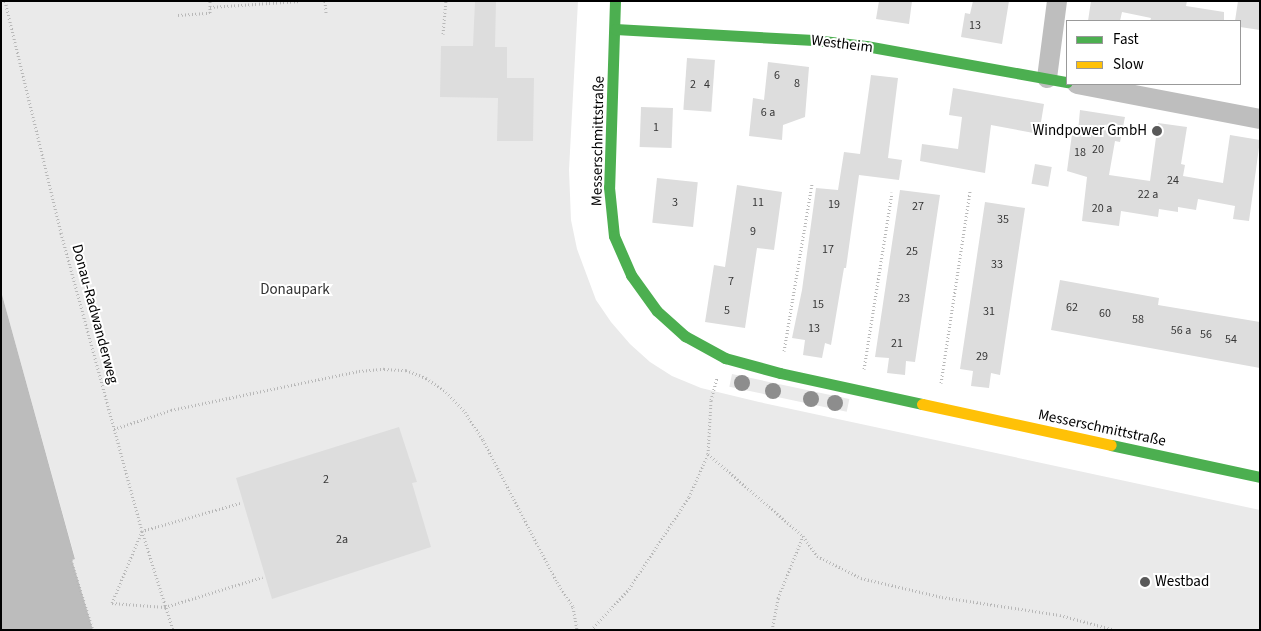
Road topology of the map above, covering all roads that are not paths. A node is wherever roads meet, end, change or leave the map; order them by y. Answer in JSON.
{"nodes":[{"id":1,"x":615,"y":1,"type":"edge"},
{"id":2,"x":1057,"y":1,"type":"edge"},
{"id":3,"x":615,"y":29,"type":"junction"},
{"id":4,"x":1047,"y":78,"type":"junction"},
{"id":5,"x":1066,"y":82,"type":"edge"},
{"id":6,"x":1082,"y":85,"type":"edge"},
{"id":7,"x":1260,"y":119,"type":"edge"},
{"id":8,"x":1260,"y":477,"type":"edge"}],
"edges":[{"from":1,"to":3,"type":"street","name":"Messerschmittstraße"},
{"from":2,"to":4,"type":"street"},
{"from":3,"to":4,"type":"street","name":"Westheim"},
{"from":3,"to":8,"type":"street","name":"Messerschmittstraße"},
{"from":4,"to":5,"type":"street","name":"Westheim"},
{"from":6,"to":7,"type":"street"}]}
